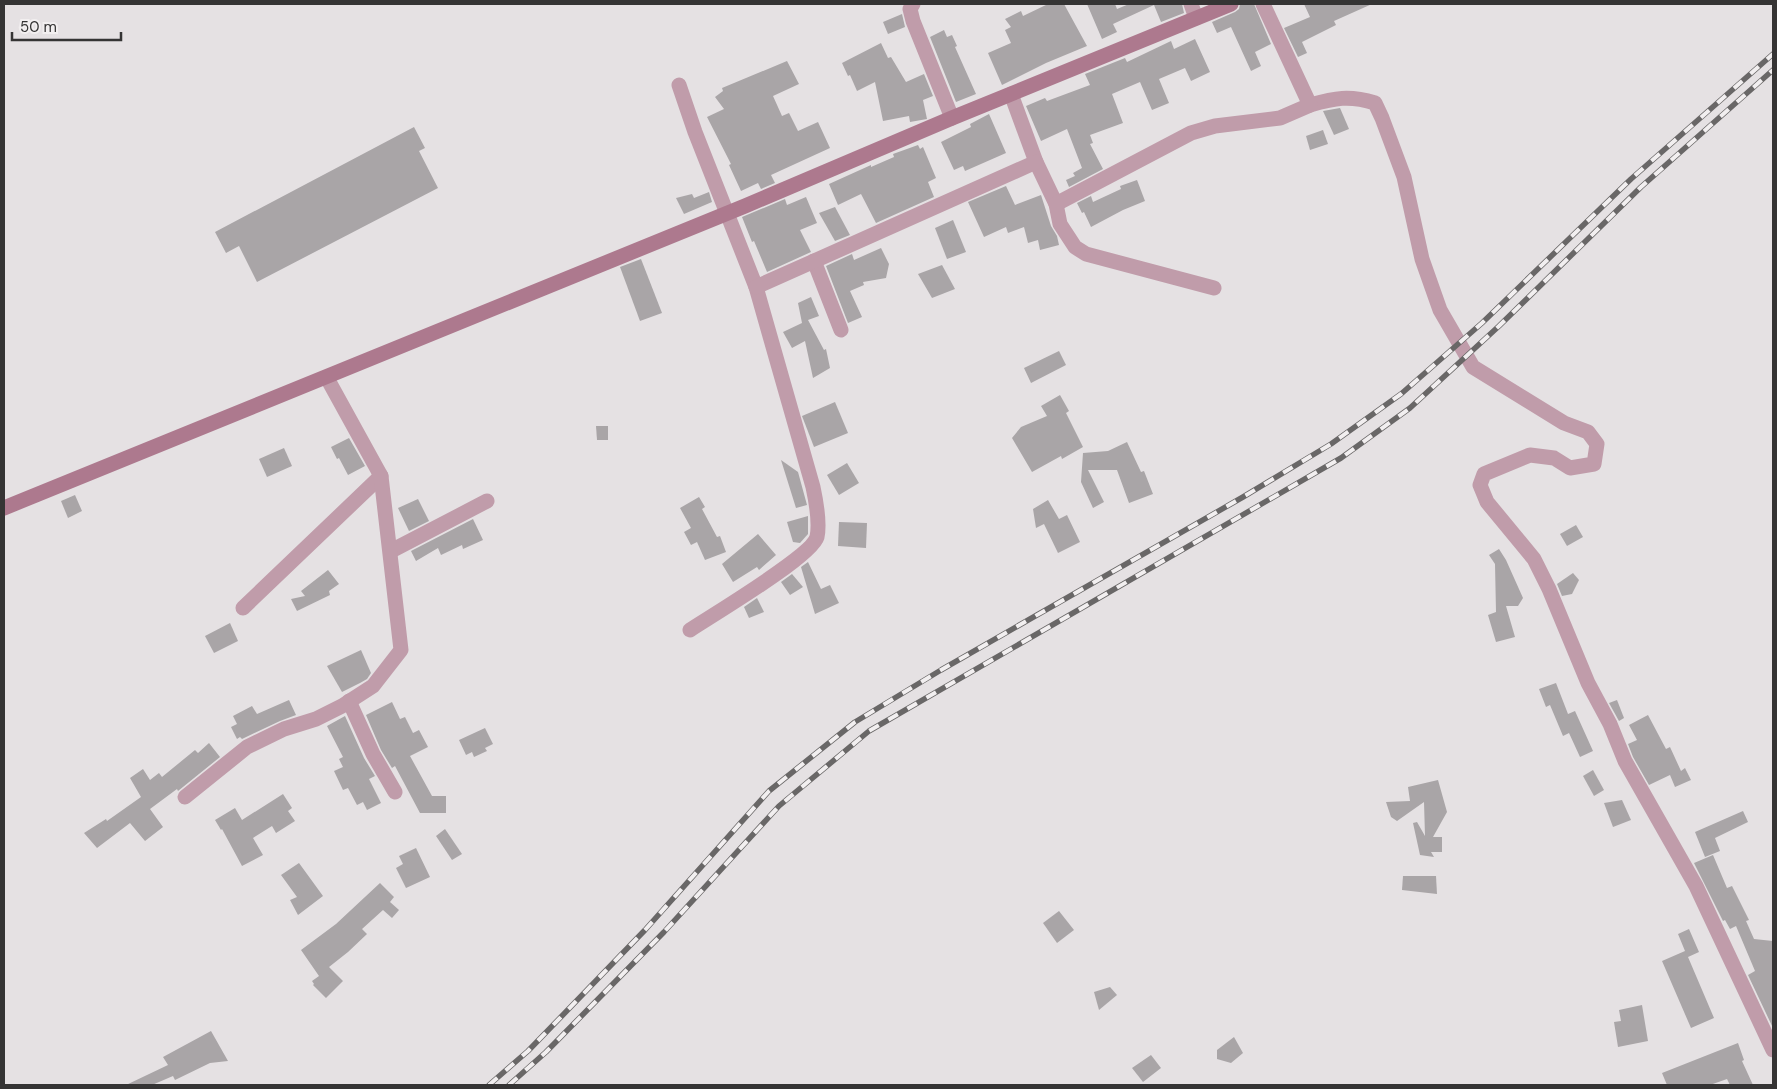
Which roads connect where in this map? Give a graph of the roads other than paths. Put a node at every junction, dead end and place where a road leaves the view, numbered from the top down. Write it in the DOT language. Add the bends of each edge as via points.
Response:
graph roads {
  1 [pos="913,4"];
  2 [pos="1231,4"];
  3 [pos="1263,4"];
  4 [pos="1193,11"];
  5 [pos="680,85"];
  6 [pos="1011,94"];
  7 [pos="1310,105"];
  8 [pos="952,118"];
  9 [pos="1036,162"];
  10 [pos="1056,204"];
  11 [pos="726,213"];
  12 [pos="814,262"];
  13 [pos="756,287"];
  14 [pos="1214,288"];
  15 [pos="841,330"];
  16 [pos="326,378"];
  17 [pos="381,476"];
  18 [pos="487,501"];
  19 [pos="4,508"];
  20 [pos="391,551"];
  21 [pos="243,608"];
  22 [pos="690,630"];
  23 [pos="349,701"];
  24 [pos="395,792"];
  25 [pos="185,798"];
  26 [pos="1773,1050"];
  1 -- 8 [label="street" via="910,9 913,21"];
  2 -- 4 [label="street"];
  3 -- 7 [label="street"];
  4 -- 6 [label="street"];
  5 -- 11 [label="street"];
  6 -- 8 [label="street"];
  6 -- 9 [label="street"];
  7 -- 10 [label="street" via="1280,118 1215,126 1191,134"];
  7 -- 26 [label="street" via="1332,98 1358,98 1375,103 1404,177 1422,259 1440,310 1473,367 1564,423 1588,432 1597,444 1594,464 1570,468 1554,458 1530,455 1484,474 1480,485 1487,502 1534,559 1550,589 1588,683 1626,761 1696,886"];
  8 -- 11 [label="street"];
  9 -- 10 [label="street"];
  9 -- 12 [label="street"];
  10 -- 14 [label="street" via="1060,224 1075,247 1086,254"];
  11 -- 13 [label="street"];
  11 -- 16 [label="street"];
  12 -- 13 [label="street"];
  12 -- 15 [label="street"];
  13 -- 22 [label="street" via="813,487 817,537 796,560"];
  16 -- 17 [label="street"];
  16 -- 19 [label="street"];
  17 -- 20 [label="street"];
  17 -- 21 [label="street"];
  18 -- 20 [label="street"];
  20 -- 23 [label="street" via="401,650 373,686"];
  23 -- 24 [label="street"];
  23 -- 25 [label="street" via="316,719 284,729 247,747"];
}
